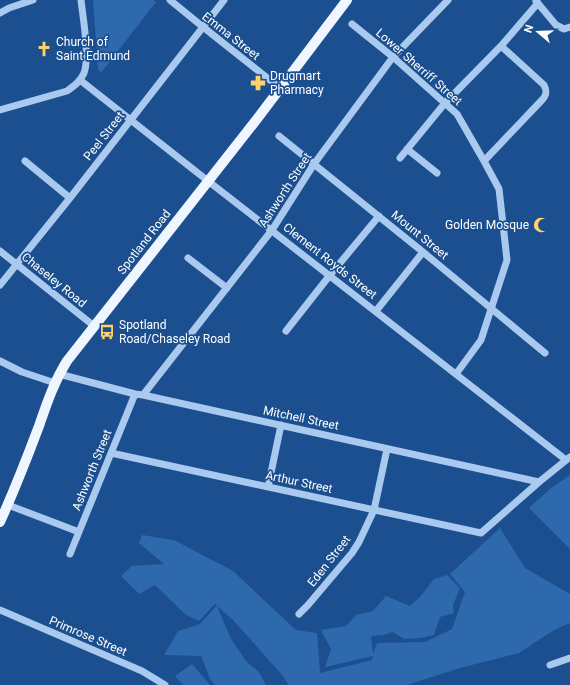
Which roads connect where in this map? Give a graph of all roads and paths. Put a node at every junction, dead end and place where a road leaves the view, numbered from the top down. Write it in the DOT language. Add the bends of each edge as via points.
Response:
graph roads {
  1 [pos="33,0"];
  2 [pos="81,0"];
  3 [pos="170,0"];
  4 [pos="224,0"];
  5 [pos="448,0"];
  6 [pos="343,1"];
  7 [pos="537,2"];
  8 [pos="0,13"];
  9 [pos="352,24"];
  10 [pos="570,27"];
  11 [pos="203,28"];
  12 [pos="501,46"];
  13 [pos="393,57"];
  14 [pos="80,80"];
  15 [pos="280,88"];
  16 [pos="445,103"];
  17 [pos="0,110"];
  18 [pos="130,119"];
  19 [pos="279,136"];
  20 [pos="407,149"];
  21 [pos="400,158"];
  22 [pos="25,161"];
  23 [pos="484,161"];
  24 [pos="314,164"];
  25 [pos="437,173"];
  26 [pos="208,181"];
  27 [pos="70,198"];
  28 [pos="379,216"];
  29 [pos="272,230"];
  30 [pos="0,251"];
  31 [pos="423,252"];
  32 [pos="188,258"];
  33 [pos="16,264"];
  34 [pos="330,276"];
  35 [pos="0,285"];
  36 [pos="227,288"];
  37 [pos="492,308"];
  38 [pos="376,311"];
  39 [pos="94,326"];
  40 [pos="286,332"];
  41 [pos="545,353"];
  42 [pos="0,361"];
  43 [pos="456,374"];
  44 [pos="57,378"];
  45 [pos="135,394"];
  46 [pos="143,395"];
  47 [pos="281,425"];
  48 [pos="388,449"];
  49 [pos="111,452"];
  50 [pos="568,458"];
  51 [pos="539,482"];
  52 [pos="268,487"];
  53 [pos="8,505"];
  54 [pos="374,510"];
  55 [pos="0,522"];
  56 [pos="79,532"];
  57 [pos="70,554"];
  58 [pos="0,610"];
  59 [pos="299,614"];
  60 [pos="570,658"];
  61 [pos="550,665"];
  62 [pos="165,685"];
  1 -- 8 [label="street"];
  2 -- 14 [label="street" via="86,63"];
  3 -- 11 [label="street, Emma Street"];
  4 -- 11 [label="street, Peel Street"];
  5 -- 13 [label="street, Ashworth Street"];
  6 -- 15 [label="main road, Spotland Road"];
  7 -- 10 [label="street" via="556,25 564,29"];
  7 -- 12 [label="street"];
  9 -- 13 [label="street, Lower Sherriff Street"];
  11 -- 15 [label="street, Emma Street"];
  11 -- 18 [label="street, Peel Street"];
  12 -- 16 [label="street"];
  12 -- 23 [label="street" via="544,85 546,94"];
  13 -- 16 [label="street, Lower Sherriff Street"];
  13 -- 24 [label="street, Ashworth Street"];
  14 -- 17 [label="street" via="67,91"];
  14 -- 18 [label="street, Clement Royds Street"];
  15 -- 26 [label="main road, Spotland Road"];
  16 -- 20 [label="street"];
  16 -- 23 [label="street, Lower Sherriff Street" via="457,114"];
  18 -- 26 [label="street, Clement Royds Street"];
  18 -- 27 [label="street, Peel Street"];
  19 -- 24 [label="street, Mount Street"];
  20 -- 21 [label="street"];
  20 -- 25 [label="street"];
  22 -- 27 [label="street"];
  23 -- 37 [label="street, Lower Sherriff Street" via="499,189 507,260"];
  24 -- 28 [label="street, Mount Street"];
  24 -- 29 [label="street, Ashworth Street"];
  26 -- 29 [label="street, Clement Royds Street"];
  26 -- 39 [label="main road, Spotland Road"];
  27 -- 33 [label="street, Peel Street"];
  28 -- 31 [label="street, Mount Street"];
  28 -- 34 [label="street"];
  29 -- 34 [label="street, Clement Royds Street"];
  29 -- 36 [label="street, Ashworth Street"];
  30 -- 33 [label="street, Chaseley Road"];
  31 -- 37 [label="street, Mount Street"];
  31 -- 38 [label="street"];
  32 -- 36 [label="street"];
  33 -- 35 [label="street, Peel Street"];
  33 -- 39 [label="street, Chaseley Road"];
  34 -- 38 [label="street, Clement Royds Street"];
  34 -- 40 [label="street"];
  36 -- 46 [label="street, Ashworth Street"];
  37 -- 41 [label="street, Mount Street"];
  37 -- 43 [label="street, Lower Sherriff Street" via="481,340"];
  38 -- 43 [label="street, Clement Royds Street"];
  39 -- 44 [label="main road, Spotland Road"];
  42 -- 44 [label="street, Mitchell Street" via="22,372"];
  43 -- 50 [label="street, Clement Royds Street"];
  44 -- 45 [label="street, Mitchell Street"];
  44 -- 53 [label="main road, Spotland Road"];
  45 -- 46 [label="street, Mitchell Street"];
  45 -- 49 [label="street, Ashworth Street"];
  46 -- 47 [label="street, Mitchell Street"];
  47 -- 48 [label="street, Mitchell Street"];
  47 -- 52 [label="street"];
  48 -- 51 [label="street, Mitchell Street"];
  48 -- 54 [label="street, Eden Street"];
  49 -- 52 [label="street, Arthur Street"];
  49 -- 56 [label="street, Ashworth Street"];
  50 -- 51 [label="street"];
  51 -- 54 [label="street, Arthur Street" via="481,533"];
  52 -- 54 [label="street, Arthur Street"];
  53 -- 55 [label="main road, Spotland Road"];
  53 -- 56 [label="street"];
  54 -- 59 [label="street, Eden Street" via="352,553"];
  56 -- 57 [label="street, Ashworth Street"];
  58 -- 62 [label="street, Primrose Street" via="142,671"];
  60 -- 61 [label="street"];
}
